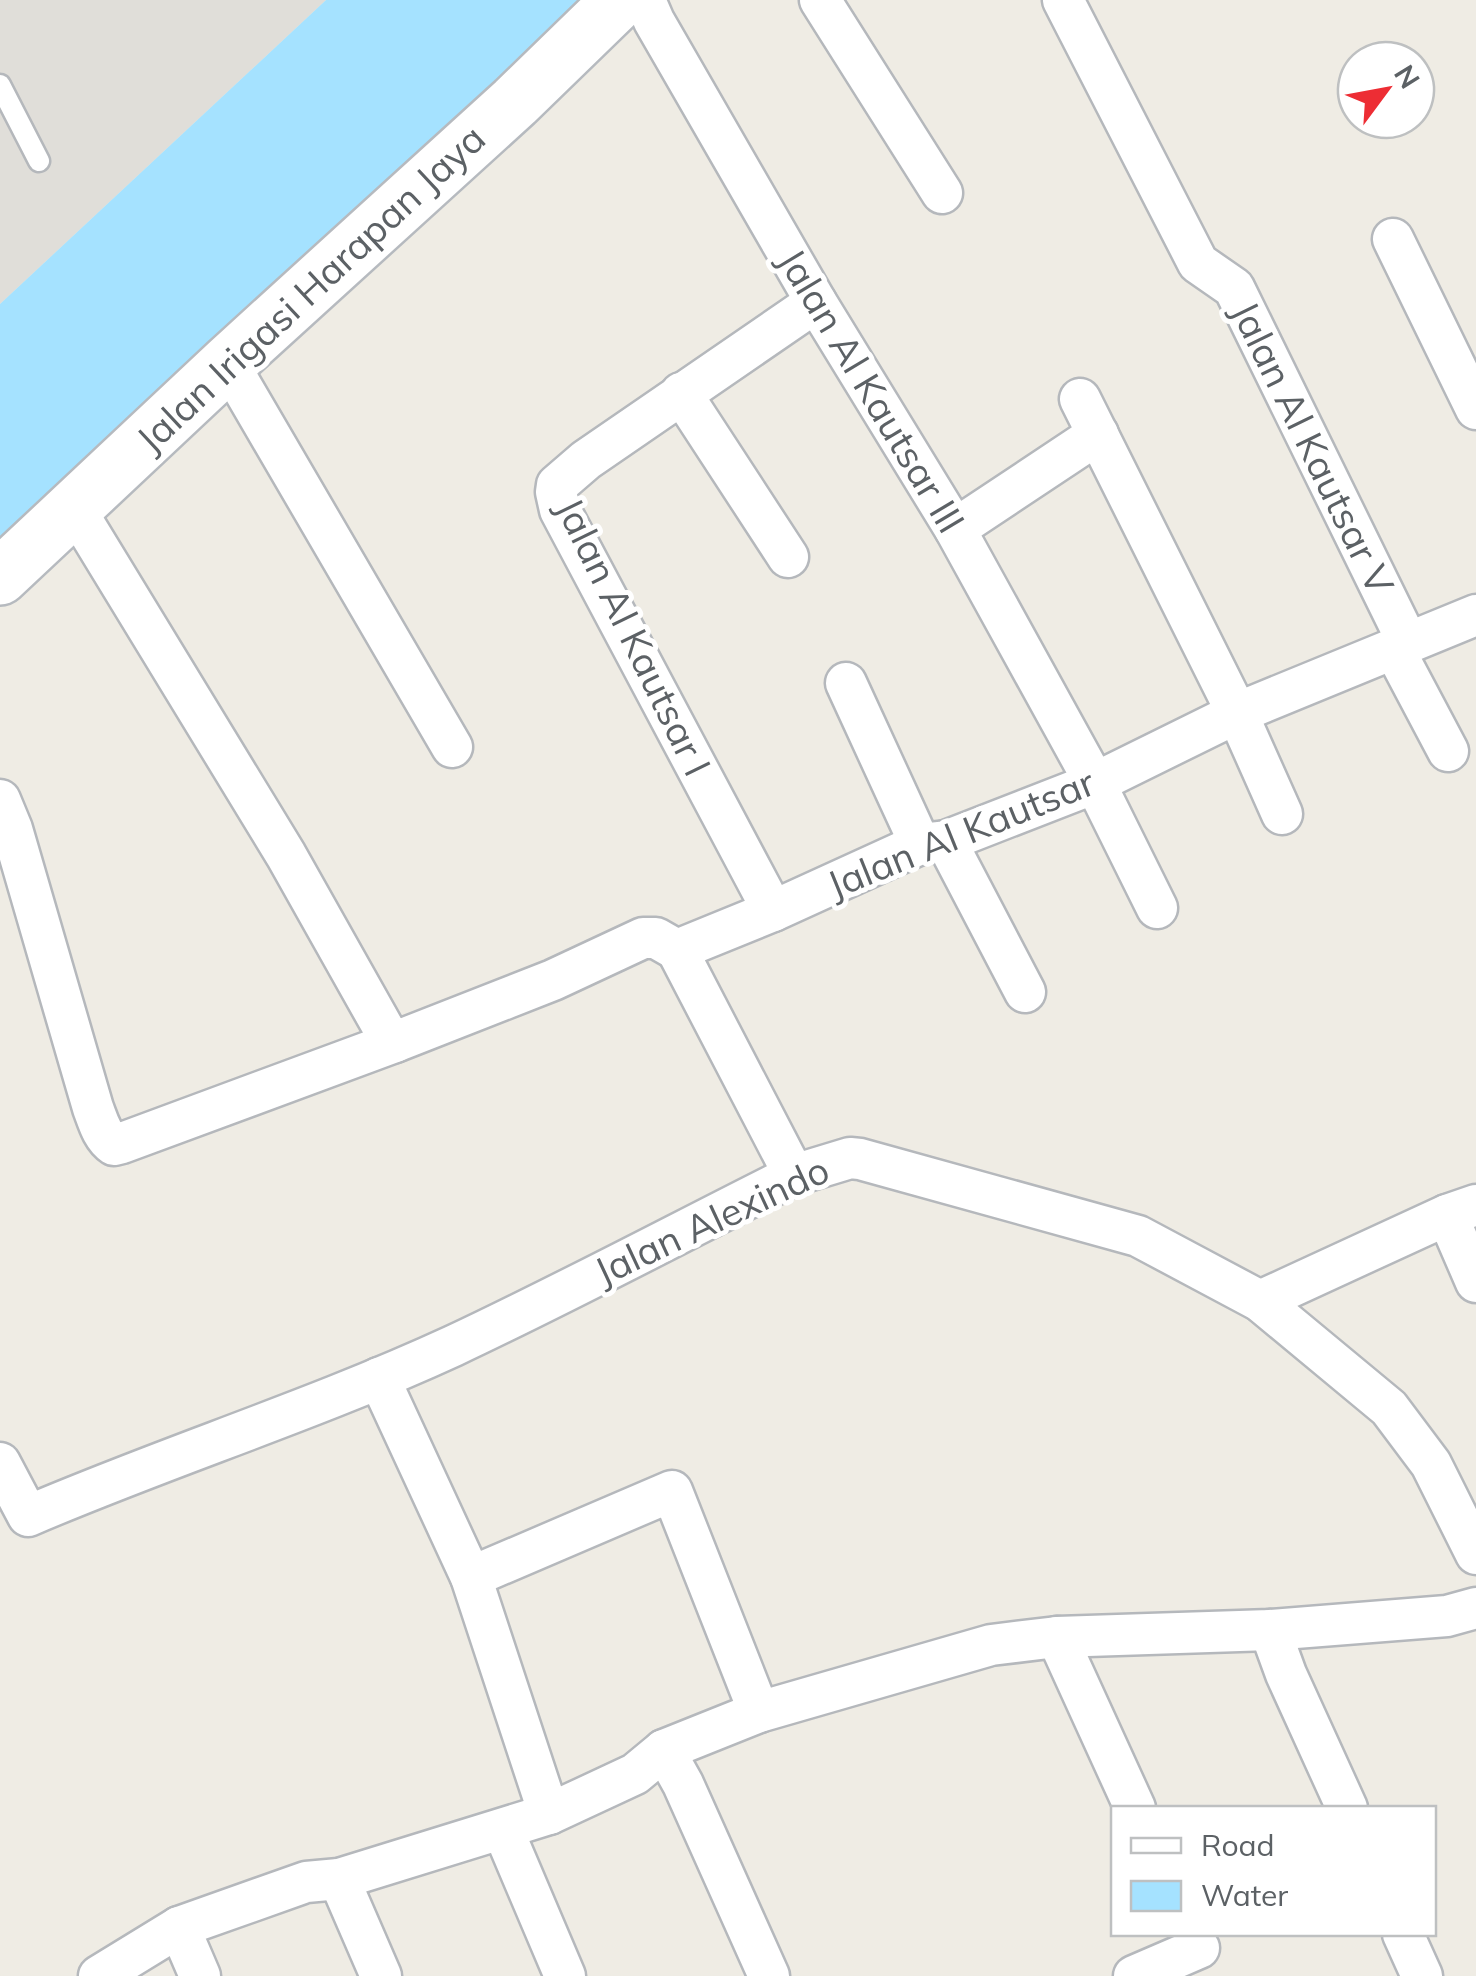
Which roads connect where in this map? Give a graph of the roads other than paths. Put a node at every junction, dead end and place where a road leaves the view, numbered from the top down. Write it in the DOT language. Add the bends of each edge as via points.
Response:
graph roads {
  1 [pos="620,0"];
  2 [pos="646,0"];
  3 [pos="820,0"];
  4 [pos="1062,0"];
  5 [pos="0,84"];
  6 [pos="39,161"];
  7 [pos="942,194"];
  8 [pos="1393,239"];
  9 [pos="816,302"];
  10 [pos="228,363"];
  11 [pos="681,393"];
  12 [pos="1476,409"];
  13 [pos="75,509"];
  14 [pos="955,529"];
  15 [pos="788,557"];
  16 [pos="0,577"];
  17 [pos="1476,615"];
  18 [pos="1400,646"];
  19 [pos="846,683"];
  20 [pos="1237,713"];
  21 [pos="452,747"];
  22 [pos="1448,751"];
  23 [pos="1095,783"];
  24 [pos="0,800"];
  25 [pos="1282,814"];
  26 [pos="933,842"];
  27 [pos="1157,908"];
  28 [pos="773,911"];
  29 [pos="677,950"];
  30 [pos="1024,992"];
  31 [pos="395,1042"];
  32 [pos="794,1175"];
  33 [pos="1461,1210"];
  34 [pos="1476,1282"];
  35 [pos="1260,1301"];
  36 [pos="379,1378"];
  37 [pos="0,1463"];
  38 [pos="14,1525"];
  39 [pos="1476,1554"];
  40 [pos="470,1577"];
  41 [pos="1476,1608"];
  42 [pos="1270,1630"];
  43 [pos="1057,1638"];
  44 [pos="759,1712"];
  45 [pos="664,1750"];
  46 [pos="1134,1806"];
  47 [pos="1346,1806"];
  48 [pos="548,1814"];
  49 [pos="502,1830"];
  50 [pos="339,1879"];
  51 [pos="178,1927"];
  52 [pos="1404,1936"];
  53 [pos="1201,1953"];
  54 [pos="98,1976"];
  55 [pos="200,1976"];
  56 [pos="381,1976"];
  57 [pos="565,1976"];
  58 [pos="769,1976"];
  59 [pos="1134,1976"];
  60 [pos="1422,1976"];
  1 -- 10 [label="street, Jalan Irigasi Harapan Jaya"];
  2 -- 9 [label="street, Jalan Al Kautsar III"];
  3 -- 7 [label="street"];
  4 -- 18 [label="street, Jalan Al Kautsar V" via="1198,262 1234,288"];
  5 -- 6 [label="lane"];
  8 -- 12 [label="street"];
  9 -- 11 [label="street, Jalan Al Kautsar I"];
  9 -- 14 [label="street, Jalan Al Kautsar III"];
  10 -- 13 [label="street, Jalan Irigasi Harapan Jaya"];
  10 -- 21 [label="street"];
  11 -- 15 [label="street"];
  11 -- 28 [label="street, Jalan Al Kautsar I" via="586,460 556,492"];
  13 -- 16 [label="street, Jalan Irigasi Harapan Jaya"];
  13 -- 31 [label="street"];
  14 -- 20 [label="street" via="1089,416"];
  14 -- 23 [label="street, Jalan Al Kautsar III"];
  17 -- 18 [label="street, Jalan Al Kautsar"];
  18 -- 20 [label="street, Jalan Al Kautsar"];
  18 -- 22 [label="street, Jalan Al Kautsar V"];
  19 -- 26 [label="street"];
  20 -- 23 [label="street, Jalan Al Kautsar"];
  20 -- 25 [label="street"];
  23 -- 26 [label="street, Jalan Al Kautsar"];
  23 -- 27 [label="street, Jalan Al Kautsar III"];
  24 -- 31 [label="street" via="92,1108 114,1145"];
  26 -- 28 [label="street, Jalan Al Kautsar"];
  26 -- 30 [label="street"];
  28 -- 29 [label="street, Jalan Al Kautsar"];
  29 -- 31 [label="street" via="643,938"];
  29 -- 32 [label="street"];
  32 -- 35 [label="street, Jalan Alexindo" via="850,1158 869,1161 1138,1236"];
  32 -- 36 [label="street, Jalan Alexindo"];
  33 -- 34 [label="street"];
  33 -- 35 [label="street"];
  35 -- 39 [label="street, Jalan Alexindo" via="1389,1408 1431,1464"];
  36 -- 38 [label="street, Jalan Alexindo"];
  36 -- 40 [label="street"];
  37 -- 38 [label="street, Jalan Alexindo"];
  40 -- 44 [label="street" via="672,1491"];
  40 -- 48 [label="street"];
  41 -- 42 [label="street"];
  42 -- 43 [label="street"];
  42 -- 47 [label="street"];
  43 -- 44 [label="street" via="991,1645"];
  43 -- 46 [label="street"];
  44 -- 45 [label="street"];
  45 -- 48 [label="street" via="635,1774"];
  45 -- 58 [label="street"];
  48 -- 49 [label="street"];
  49 -- 50 [label="street"];
  49 -- 57 [label="street"];
  50 -- 51 [label="street" via="306,1882"];
  50 -- 56 [label="street"];
  51 -- 54 [label="street"];
  51 -- 55 [label="street"];
  52 -- 60 [label="street"];
  53 -- 59 [label="street"];
}
